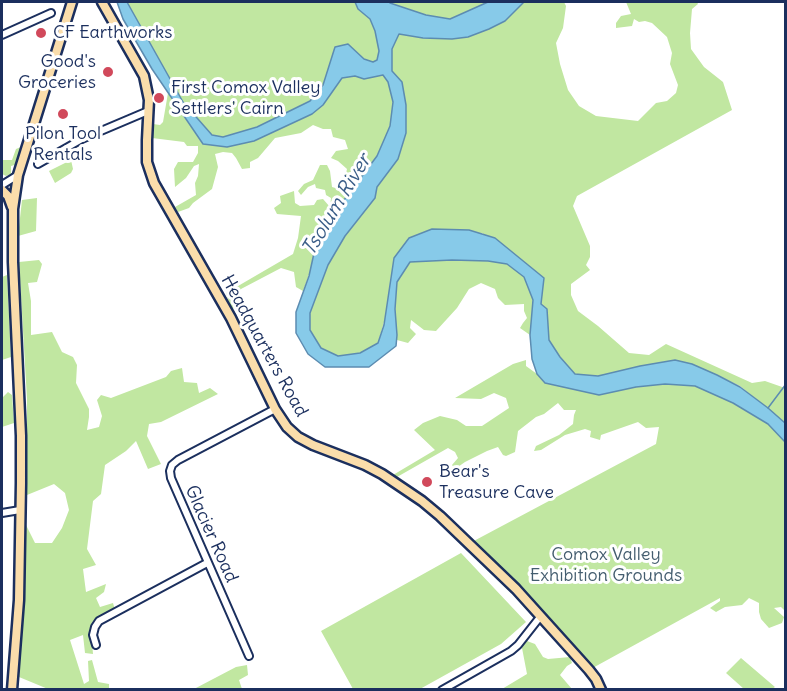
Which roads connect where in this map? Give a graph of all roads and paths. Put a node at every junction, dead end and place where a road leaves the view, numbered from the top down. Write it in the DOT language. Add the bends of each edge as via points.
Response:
graph roads {
  1 [pos="102,2"];
  2 [pos="71,4"];
  3 [pos="51,13"];
  4 [pos="2,35"];
  5 [pos="148,111"];
  6 [pos="38,164"];
  7 [pos="18,175"];
  8 [pos="2,185"];
  9 [pos="2,190"];
  10 [pos="13,210"];
  11 [pos="275,409"];
  12 [pos="20,510"];
  13 [pos="2,513"];
  14 [pos="207,563"];
  15 [pos="540,617"];
  16 [pos="96,645"];
  17 [pos="249,656"];
  18 [pos="12,690"];
  19 [pos="442,690"];
  20 [pos="601,690"];
  1 -- 5 [label="main road, Headquarters Road" via="144,76"];
  2 -- 7 [label="main road"];
  3 -- 4 [label="street"];
  5 -- 6 [label="street"];
  5 -- 11 [label="main road, Headquarters Road" via="147,162 154,183 231,318"];
  7 -- 8 [label="street"];
  7 -- 10 [label="main road"];
  9 -- 10 [label="main road"];
  10 -- 12 [label="main road"];
  11 -- 14 [label="street, Glacier Road" via="172,465 171,478"];
  11 -- 15 [label="main road, Headquarters Road" via="298,437 365,465 422,501 493,566"];
  12 -- 13 [label="street"];
  12 -- 18 [label="main road"];
  14 -- 16 [label="street" via="99,621 93,635"];
  14 -- 17 [label="street, Glacier Road"];
  15 -- 19 [label="street" via="511,651"];
  15 -- 20 [label="main road, Headquarters Road" via="589,670"];
}
